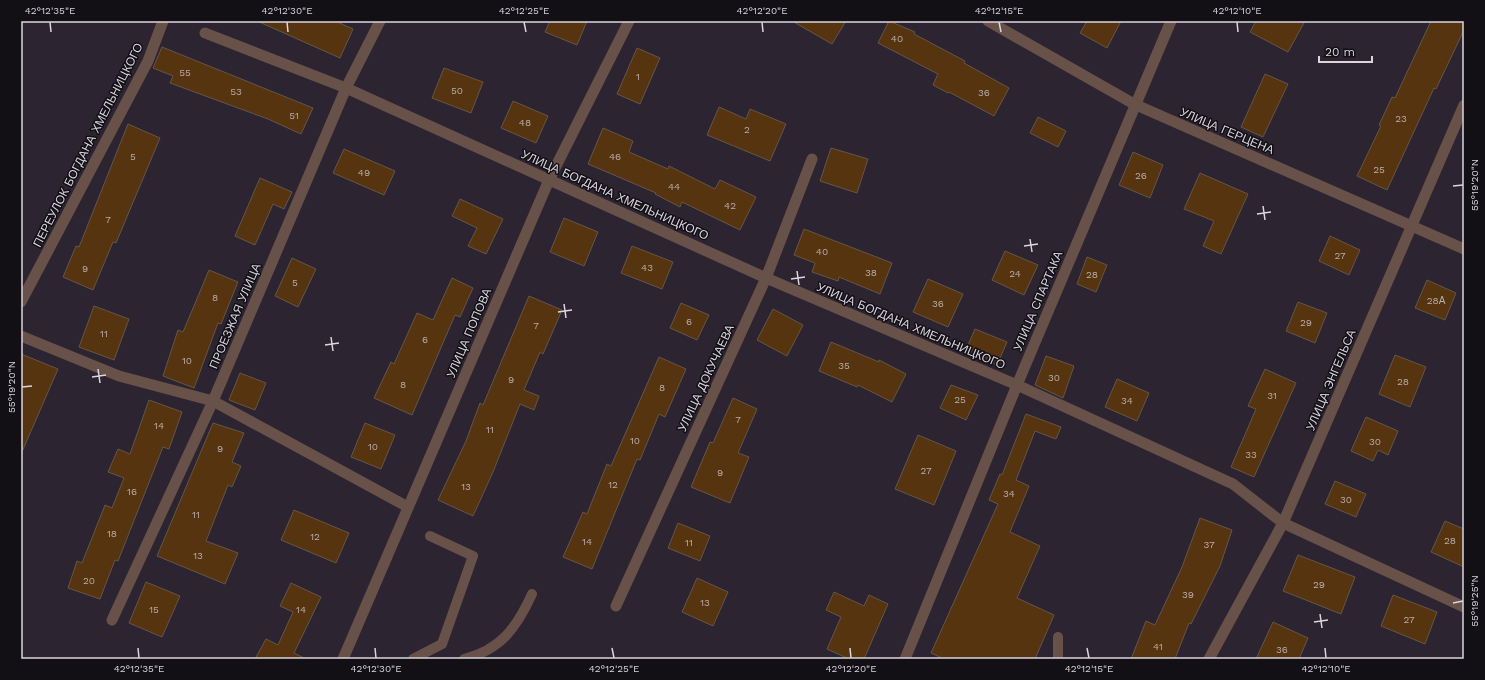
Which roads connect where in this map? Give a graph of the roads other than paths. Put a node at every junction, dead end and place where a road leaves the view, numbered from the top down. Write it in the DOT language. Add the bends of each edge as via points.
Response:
graph roads {
  1 [pos="163,21"];
  2 [pos="380,21"];
  3 [pos="629,21"];
  4 [pos="988,21"];
  5 [pos="1171,21"];
  6 [pos="205,33"];
  7 [pos="346,88"];
  8 [pos="1134,104"];
  9 [pos="1464,105"];
  10 [pos="812,159"];
  11 [pos="549,180"];
  12 [pos="1412,225"];
  13 [pos="1464,249"];
  14 [pos="766,278"];
  15 [pos="21,302"];
  16 [pos="21,336"];
  17 [pos="1017,385"];
  18 [pos="213,401"];
  19 [pos="408,506"];
  20 [pos="1283,523"];
  21 [pos="430,536"];
  22 [pos="532,594"];
  23 [pos="616,606"];
  24 [pos="1464,607"];
  25 [pos="112,620"];
  26 [pos="1058,637"];
  27 [pos="343,659"];
  28 [pos="413,659"];
  29 [pos="464,659"];
  30 [pos="905,659"];
  31 [pos="1058,659"];
  32 [pos="1209,659"];
  1 -- 15 [label="street, ПЕРЕУЛОК БОГДАНА ХМЕЛЬНИЦКОГО" via="148,61"];
  2 -- 7 [label="street, ПРОЕЗЖАЯ УЛИЦА"];
  3 -- 11 [label="street, УЛИЦА ПОПОВА"];
  4 -- 8 [label="street, УЛИЦА ГЕРЦЕНА"];
  5 -- 8 [label="street, УЛИЦА СПАРТАКА"];
  6 -- 7 [label="street, УЛИЦА БОГДАНА ХМЕЛЬНИЦКОГО"];
  7 -- 11 [label="street, УЛИЦА БОГДАНА ХМЕЛЬНИЦКОГО"];
  7 -- 18 [label="street, ПРОЕЗЖАЯ УЛИЦА"];
  8 -- 12 [label="street, УЛИЦА ГЕРЦЕНА"];
  8 -- 17 [label="street, УЛИЦА СПАРТАКА"];
  9 -- 12 [label="street, УЛИЦА ЭНГЕЛЬСА"];
  10 -- 14 [label="street, УЛИЦА ДОКУЧАЕВА"];
  11 -- 14 [label="street, УЛИЦА БОГДАНА ХМЕЛЬНИЦКОГО"];
  11 -- 19 [label="street, УЛИЦА ПОПОВА"];
  12 -- 13 [label="street, УЛИЦА ГЕРЦЕНА"];
  12 -- 20 [label="street, УЛИЦА ЭНГЕЛЬСА"];
  14 -- 17 [label="street, УЛИЦА БОГДАНА ХМЕЛЬНИЦКОГО"];
  14 -- 23 [label="street, УЛИЦА ДОКУЧАЕВА"];
  16 -- 18 [label="street" via="119,376"];
  17 -- 20 [label="street, УЛИЦА БОГДАНА ХМЕЛЬНИЦКОГО" via="1233,484"];
  17 -- 30 [label="street, УЛИЦА СПАРТАКА"];
  18 -- 19 [label="street"];
  18 -- 25 [label="street, ПРОЕЗЖАЯ УЛИЦА"];
  19 -- 27 [label="street, УЛИЦА ПОПОВА"];
  20 -- 24 [label="street, УЛИЦА БОГДАНА ХМЕЛЬНИЦКОГО"];
  20 -- 32 [label="street, УЛИЦА ЭНГЕЛЬСА"];
  21 -- 28 [label="lane" via="473,556 442,644"];
  22 -- 29 [label="lane" via="521,617 506,638 479,655"];
  26 -- 31 [label="lane"];
}
